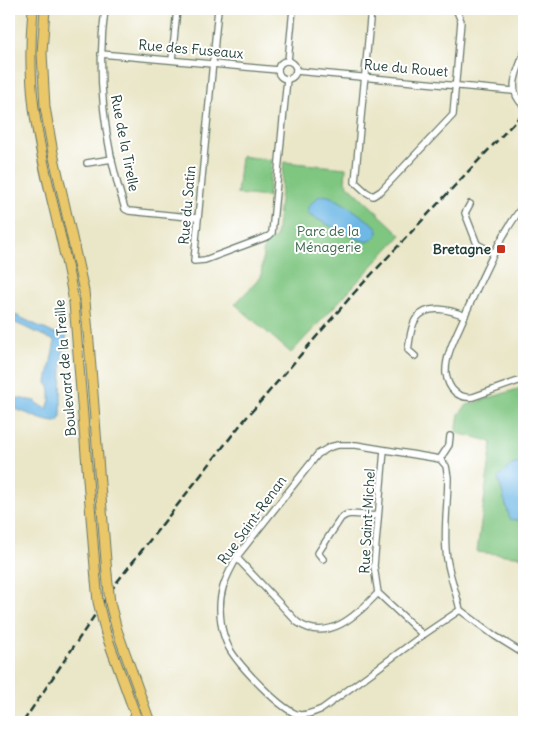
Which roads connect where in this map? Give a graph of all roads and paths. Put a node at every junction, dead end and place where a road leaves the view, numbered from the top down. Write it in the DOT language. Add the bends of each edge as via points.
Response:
graph roads {
  1 [pos="33,9"];
  2 [pos="45,9"];
  3 [pos="105,9"];
  4 [pos="177,9"];
  5 [pos="218,9"];
  6 [pos="294,9"];
  7 [pos="371,9"];
  8 [pos="456,9"];
  9 [pos="524,53"];
  10 [pos="101,54"];
  11 [pos="172,60"];
  12 [pos="288,61"];
  13 [pos="213,64"];
  14 [pos="278,70"];
  15 [pos="296,71"];
  16 [pos="364,77"];
  17 [pos="287,79"];
  18 [pos="455,85"];
  19 [pos="513,90"];
  20 [pos="524,106"];
  21 [pos="112,159"];
  22 [pos="87,164"];
  23 [pos="470,204"];
  24 [pos="524,204"];
  25 [pos="198,218"];
  26 [pos="494,253"];
  27 [pos="464,316"];
  28 [pos="415,356"];
  29 [pos="524,379"];
  30 [pos="450,436"];
  31 [pos="384,450"];
  32 [pos="440,459"];
  33 [pos="378,516"];
  34 [pos="237,558"];
  35 [pos="323,560"];
  36 [pos="378,593"];
  37 [pos="460,610"];
  38 [pos="423,635"];
  39 [pos="524,654"];
  40 [pos="138,722"];
  41 [pos="150,722"];
  1 -- 40 [label="main road, Boulevard de la Treille, bridge" via="33,100 74,303 98,602 106,634"];
  2 -- 41 [label="main road, Boulevard de la Treille, bridge" via="42,53 45,107 84,290 110,602 116,630"];
  3 -- 10 [label="street, Rue de la Tirelle"];
  4 -- 11 [label="street"];
  5 -- 13 [label="street, Rue du Satin"];
  6 -- 12 [label="street"];
  7 -- 16 [label="street"];
  8 -- 18 [label="street" via="461,20"];
  9 -- 19 [label="street"];
  10 -- 11 [label="street, Rue des Fuseaux"];
  10 -- 21 [label="street, Rue de la Tirelle" via="102,98"];
  11 -- 13 [label="street, Rue des Fuseaux"];
  12 -- 14 [label="street" via="282,62"];
  12 -- 15 [label="street" via="293,63"];
  13 -- 14 [label="street, Rue des Fuseaux"];
  13 -- 25 [label="street, Rue du Satin"];
  14 -- 17 [label="street"];
  15 -- 16 [label="street, Rue du Rouet"];
  15 -- 17 [label="street" via="292,78"];
  16 -- 18 [label="street, Rue du Rouet"];
  16 -- 18 [label="street" via="355,182 373,196 453,115"];
  17 -- 25 [label="street, Rue du Satin" via="272,233 211,258 194,261"];
  18 -- 19 [label="street, Rue du Rouet"];
  19 -- 20 [label="street"];
  21 -- 22 [label="street"];
  21 -- 25 [label="street, Rue de la Tirelle" via="125,209"];
  23 -- 26 [label="street" via="466,213 477,244"];
  24 -- 26 [label="street"];
  26 -- 27 [label="street"];
  27 -- 28 [label="street" via="438,308 422,313 416,318 408,350"];
  27 -- 29 [label="street" via="448,356 446,372 454,392 474,397"];
  30 -- 32 [label="street" via="447,450"];
  31 -- 32 [label="street, Rue Saint-Renan"];
  31 -- 33 [label="street, Rue Saint-Michel"];
  31 -- 34 [label="street, Rue Saint-Renan" via="338,445 318,454"];
  32 -- 37 [label="street" via="446,466 448,477 446,551"];
  33 -- 35 [label="street" via="350,514 341,518 318,553"];
  33 -- 36 [label="street, Rue Saint-Michel" via="374,566"];
  34 -- 36 [label="street" via="297,622 311,630 326,630 341,624"];
  34 -- 38 [label="street, Rue Saint-Renan" via="221,593 224,638 242,666 278,703 292,712 300,715 322,709"];
  36 -- 38 [label="street, Rue Saint-Michel"];
  37 -- 38 [label="street, Rue Saint-Renan"];
  37 -- 39 [label="street"];
}
